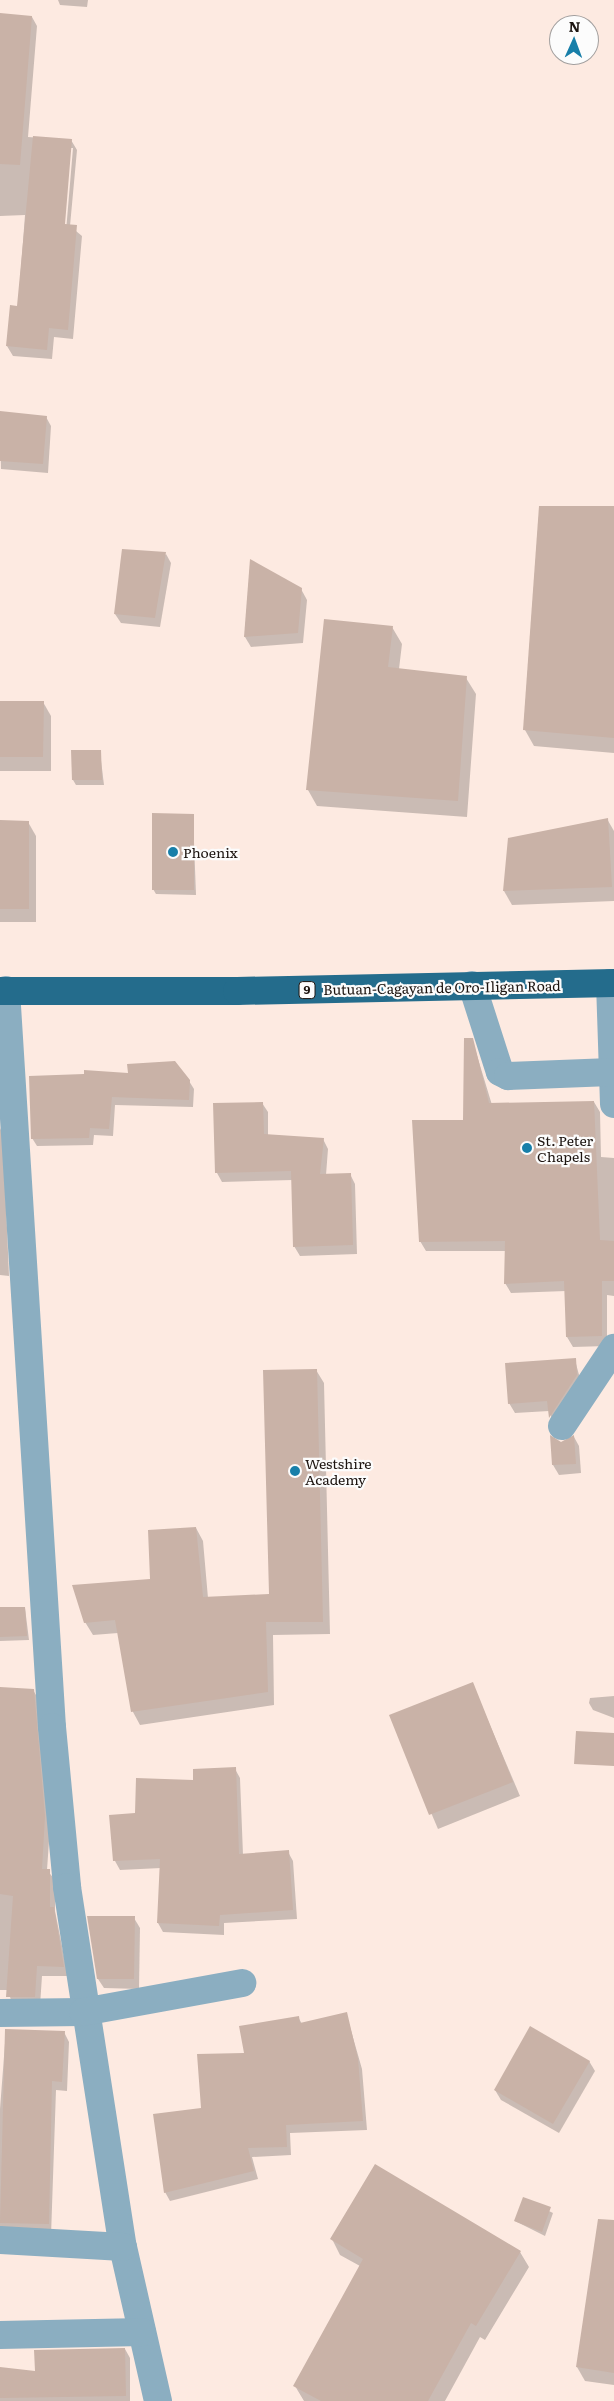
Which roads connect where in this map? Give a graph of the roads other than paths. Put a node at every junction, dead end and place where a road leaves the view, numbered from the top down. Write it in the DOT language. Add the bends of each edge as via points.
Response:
graph roads {
  1 [pos="612,983"];
  2 [pos="472,986"];
  3 [pos="3,991"];
  4 [pos="611,1072"];
  5 [pos="614,1104"];
  6 [pos="614,1348"];
  7 [pos="562,1426"];
  8 [pos="242,1984"];
  9 [pos="83,2012"];
  10 [pos="0,2013"];
  11 [pos="0,2240"];
  12 [pos="123,2247"];
  13 [pos="142,2332"];
  14 [pos="0,2335"];
  15 [pos="158,2401"];
  1 -- 2 [label="highway, Butuan-Cagayan de Oro-Iligan Road / 9"];
  1 -- 4 [label="street"];
  2 -- 3 [label="highway, Butuan-Cagayan de Oro-Iligan Road / 9"];
  2 -- 4 [label="street" via="500,1072 508,1076"];
  3 -- 9 [label="street" via="52,1727"];
  4 -- 5 [label="street"];
  6 -- 7 [label="street"];
  8 -- 9 [label="street"];
  9 -- 10 [label="street"];
  9 -- 12 [label="street"];
  11 -- 12 [label="street"];
  12 -- 13 [label="street"];
  13 -- 14 [label="street"];
  13 -- 15 [label="street"];
}
